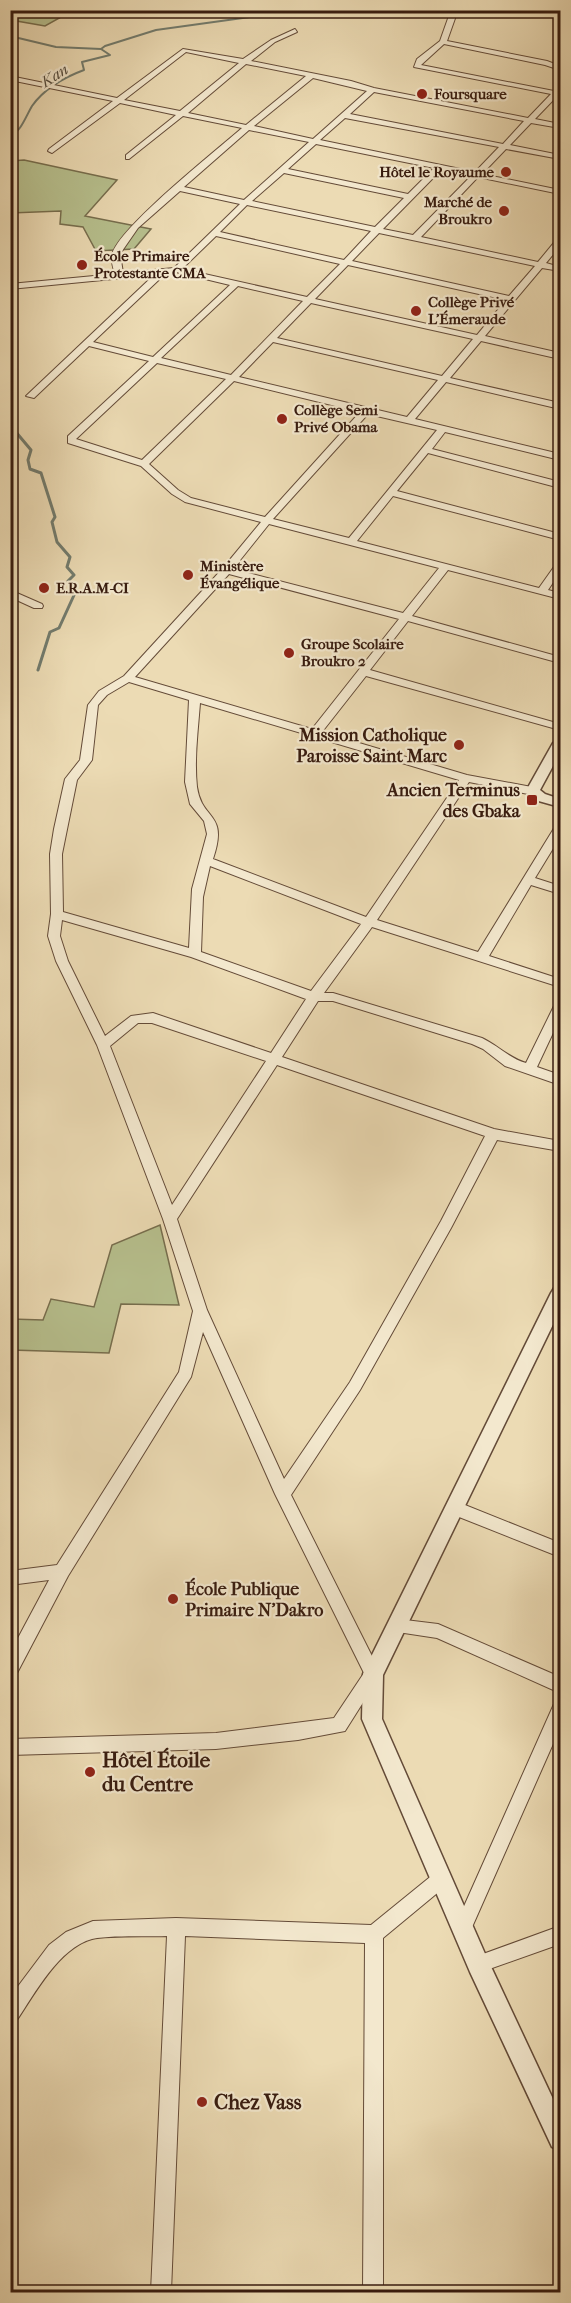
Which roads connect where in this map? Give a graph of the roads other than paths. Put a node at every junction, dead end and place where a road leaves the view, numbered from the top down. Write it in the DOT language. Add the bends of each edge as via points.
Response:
graph roads {
  1 [pos="455,10"];
  2 [pos="295,31"];
  3 [pos="443,42"];
  4 [pos="246,61"];
  5 [pos="561,68"];
  6 [pos="312,75"];
  7 [pos="10,78"];
  8 [pos="372,90"];
  9 [pos="558,91"];
  10 [pos="116,101"];
  11 [pos="181,115"];
  12 [pos="344,115"];
  13 [pos="529,120"];
  14 [pos="561,126"];
  15 [pos="246,128"];
  16 [pos="314,142"];
  17 [pos="505,146"];
  18 [pos="51,151"];
  19 [pos="129,157"];
  20 [pos="561,157"];
  21 [pos="439,167"];
  22 [pos="282,170"];
  23 [pos="477,175"];
  24 [pos="178,188"];
  25 [pos="561,192"];
  26 [pos="409,197"];
  27 [pos="246,202"];
  28 [pos="378,230"];
  29 [pos="213,233"];
  30 [pos="415,238"];
  31 [pos="561,241"];
  32 [pos="345,262"];
  33 [pos="541,264"];
  34 [pos="561,269"];
  35 [pos="176,270"];
  36 [pos="163,271"];
  37 [pos="120,275"];
  38 [pos="236,284"];
  39 [pos="10,287"];
  40 [pos="309,299"];
  41 [pos="511,299"];
  42 [pos="479,337"];
  43 [pos="271,339"];
  44 [pos="86,343"];
  45 [pos="559,353"];
  46 [pos="156,360"];
  47 [pos="232,378"];
  48 [pos="446,379"];
  49 [pos="31,396"];
  50 [pos="561,406"];
  51 [pos="366,410"];
  52 [pos="409,421"];
  53 [pos="443,429"];
  54 [pos="426,450"];
  55 [pos="559,454"];
  56 [pos="144,464"];
  57 [pos="561,485"];
  58 [pos="392,493"];
  59 [pos="267,519"];
  60 [pos="561,537"];
  61 [pos="352,541"];
  62 [pos="446,566"];
  63 [pos="561,566"];
  64 [pos="227,570"];
  65 [pos="542,591"];
  66 [pos="10,593"];
  67 [pos="561,596"];
  68 [pos="38,606"];
  69 [pos="406,618"];
  70 [pos="561,660"];
  71 [pos="365,672"];
  72 [pos="128,678"];
  73 [pos="195,698"];
  74 [pos="561,727"];
  75 [pos="315,734"];
  76 [pos="561,743"];
  77 [pos="466,778"];
  78 [pos="533,791"];
  79 [pos="561,803"];
  80 [pos="561,828"];
  81 [pos="207,861"];
  82 [pos="528,880"];
  83 [pos="561,890"];
  84 [pos="57,914"];
  85 [pos="369,922"];
  86 [pos="195,954"];
  87 [pos="481,958"];
  88 [pos="561,983"];
  89 [pos="314,997"];
  90 [pos="561,1006"];
  91 [pos="103,1045"];
  92 [pos="274,1058"];
  93 [pos="529,1070"];
  94 [pos="561,1080"];
  95 [pos="493,1134"];
  96 [pos="561,1146"];
  97 [pos="170,1219"];
  98 [pos="561,1293"];
  99 [pos="200,1311"];
  100 [pos="283,1494"];
  101 [pos="455,1508"];
  102 [pos="561,1550"];
  103 [pos="62,1571"];
  104 [pos="10,1578"];
  105 [pos="397,1626"];
  106 [pos="10,1670"];
  107 [pos="373,1674"];
  108 [pos="561,1685"];
  109 [pos="561,1710"];
  110 [pos="10,1747"];
  111 [pos="441,1880"];
  112 [pos="176,1927"];
  113 [pos="463,1928"];
  114 [pos="375,1934"];
  115 [pos="561,1935"];
  116 [pos="478,1964"];
  117 [pos="10,2013"];
  118 [pos="561,2139"];
  119 [pos="161,2292"];
  120 [pos="373,2292"];
  1 -- 3 [label="street"];
  2 -- 4 [label="street"];
  3 -- 5 [label="street"];
  3 -- 9 [label="street" via="417,65"];
  4 -- 6 [label="street"];
  4 -- 10 [label="street" via="185,50"];
  4 -- 11 [label="street"];
  6 -- 8 [label="street"];
  6 -- 15 [label="street"];
  7 -- 10 [label="street"];
  8 -- 12 [label="street"];
  8 -- 13 [label="street"];
  9 -- 13 [label="street"];
  10 -- 11 [label="street"];
  10 -- 18 [label="street"];
  11 -- 15 [label="street"];
  11 -- 19 [label="street"];
  12 -- 16 [label="street"];
  12 -- 17 [label="street"];
  13 -- 14 [label="street"];
  13 -- 17 [label="street"];
  15 -- 16 [label="street"];
  15 -- 24 [label="street"];
  16 -- 21 [label="street"];
  16 -- 22 [label="street"];
  17 -- 20 [label="street"];
  17 -- 23 [label="street"];
  21 -- 23 [label="street"];
  21 -- 26 [label="street"];
  22 -- 26 [label="street"];
  22 -- 27 [label="street"];
  23 -- 25 [label="street"];
  23 -- 30 [label="street"];
  24 -- 27 [label="street"];
  24 -- 37 [label="street" via="135,226 120,246 116,254"];
  26 -- 28 [label="street"];
  27 -- 28 [label="street"];
  27 -- 29 [label="street"];
  28 -- 30 [label="street"];
  28 -- 32 [label="street"];
  29 -- 32 [label="street"];
  29 -- 35 [label="street"];
  30 -- 33 [label="street"];
  31 -- 33 [label="street"];
  32 -- 40 [label="street"];
  32 -- 41 [label="street"];
  33 -- 34 [label="street"];
  33 -- 41 [label="street"];
  35 -- 36 [label="street"];
  35 -- 38 [label="street"];
  36 -- 37 [label="street"];
  36 -- 44 [label="street"];
  37 -- 39 [label="street"];
  38 -- 40 [label="street"];
  38 -- 46 [label="street"];
  40 -- 42 [label="street"];
  40 -- 43 [label="street"];
  41 -- 42 [label="street"];
  42 -- 45 [label="street"];
  42 -- 48 [label="street"];
  43 -- 47 [label="street"];
  43 -- 48 [label="street"];
  44 -- 46 [label="street"];
  44 -- 49 [label="street"];
  46 -- 47 [label="street"];
  46 -- 56 [label="street" via="71,438 75,443"];
  47 -- 51 [label="street"];
  47 -- 56 [label="street"];
  48 -- 50 [label="street"];
  48 -- 52 [label="street"];
  51 -- 52 [label="street"];
  51 -- 59 [label="street"];
  52 -- 53 [label="street"];
  53 -- 54 [label="street"];
  53 -- 55 [label="street"];
  54 -- 57 [label="street"];
  54 -- 58 [label="street"];
  56 -- 59 [label="street" via="188,500"];
  58 -- 60 [label="street"];
  58 -- 61 [label="street"];
  59 -- 61 [label="street"];
  59 -- 64 [label="street"];
  61 -- 62 [label="street"];
  62 -- 65 [label="street"];
  62 -- 69 [label="street"];
  63 -- 65 [label="street"];
  64 -- 69 [label="street"];
  64 -- 72 [label="street"];
  65 -- 67 [label="street"];
  66 -- 68 [label="street"];
  69 -- 70 [label="street"];
  69 -- 71 [label="street"];
  71 -- 74 [label="street"];
  71 -- 75 [label="street"];
  72 -- 73 [label="street"];
  72 -- 84 [label="street" via="103,693 93,705 86,760 71,779 56,854"];
  73 -- 75 [label="street"];
  73 -- 81 [label="street" via="190,777 196,804 212,826"];
  75 -- 77 [label="street"];
  76 -- 78 [label="street"];
  77 -- 78 [label="street"];
  77 -- 85 [label="street"];
  78 -- 79 [label="street"];
  80 -- 82 [label="street"];
  81 -- 85 [label="street"];
  81 -- 86 [label="street" via="197,890"];
  82 -- 83 [label="street"];
  82 -- 87 [label="street"];
  84 -- 86 [label="street"];
  84 -- 91 [label="street" via="54,936 62,961"];
  85 -- 87 [label="street"];
  85 -- 89 [label="street"];
  86 -- 89 [label="street"];
  87 -- 88 [label="street"];
  89 -- 92 [label="street"];
  89 -- 93 [label="street" via="333,997 477,1041 510,1064"];
  90 -- 93 [label="street"];
  91 -- 92 [label="street" via="143,1017"];
  91 -- 97 [label="street"];
  92 -- 95 [label="street"];
  92 -- 97 [label="street"];
  93 -- 94 [label="street"];
  95 -- 96 [label="street"];
  95 -- 100 [label="street" via="355,1386"];
  97 -- 99 [label="street"];
  98 -- 101 [label="street"];
  99 -- 100 [label="street"];
  99 -- 103 [label="street" via="186,1373"];
  100 -- 107 [label="street"];
  101 -- 102 [label="street"];
  101 -- 105 [label="street"];
  103 -- 104 [label="street"];
  103 -- 106 [label="street"];
  105 -- 107 [label="street"];
  105 -- 108 [label="street" via="438,1631"];
  107 -- 110 [label="street" via="339,1725 302,1732 143,1745"];
  107 -- 111 [label="street" via="372,1719"];
  109 -- 113 [label="street"];
  111 -- 113 [label="street"];
  111 -- 114 [label="street"];
  112 -- 114 [label="street"];
  112 -- 117 [label="street" via="93,1930 72,1938 54,1951"];
  112 -- 119 [label="street"];
  113 -- 116 [label="street"];
  114 -- 120 [label="street"];
  115 -- 116 [label="street"];
  116 -- 118 [label="street"];
}
